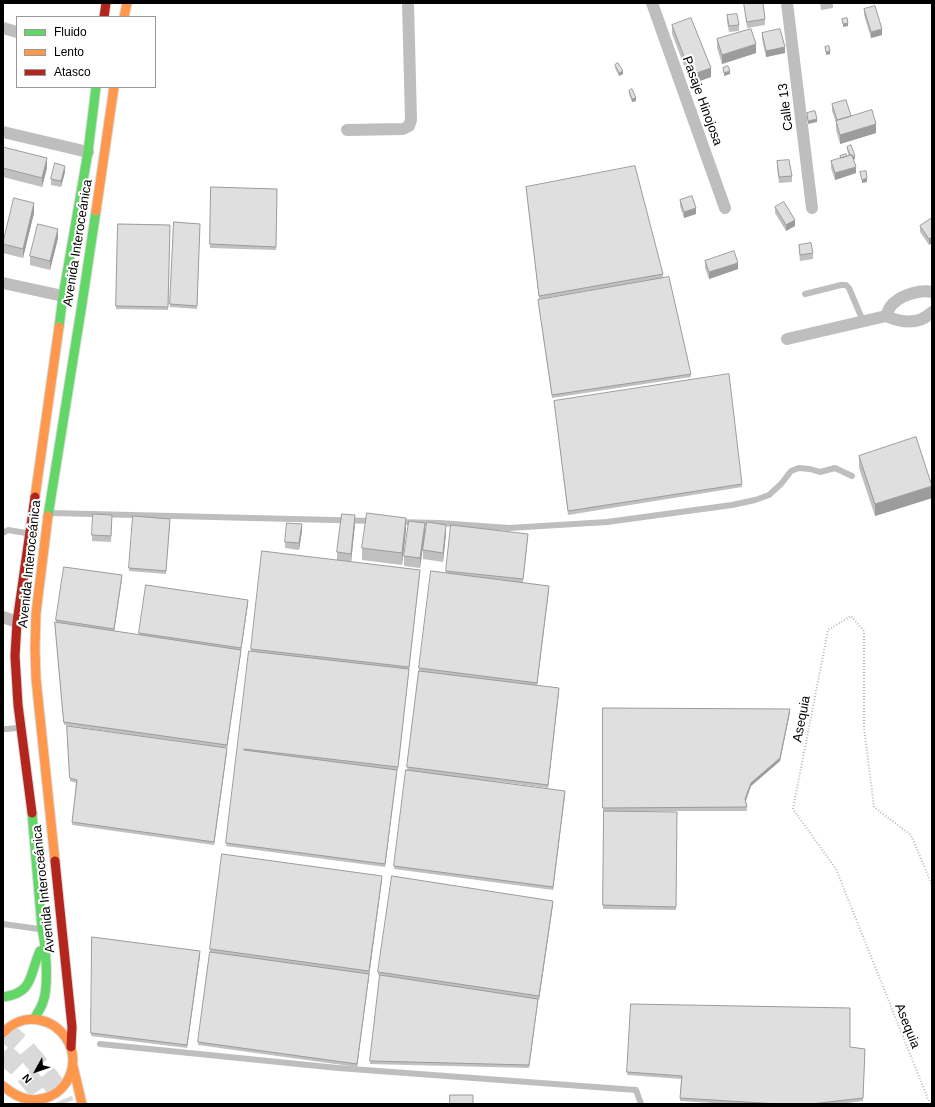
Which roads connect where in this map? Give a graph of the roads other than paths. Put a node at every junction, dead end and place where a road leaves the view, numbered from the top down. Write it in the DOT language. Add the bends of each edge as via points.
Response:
graph roads {
  1 [pos="106,3"];
  2 [pos="127,3"];
  3 [pos="408,3"];
  4 [pos="652,3"];
  5 [pos="787,3"];
  6 [pos="104,16"];
  7 [pos="124,16"];
  8 [pos="3,28"];
  9 [pos="16,32"];
  10 [pos="96,88"];
  11 [pos="114,88"];
  12 [pos="347,130"];
  13 [pos="3,132"];
  14 [pos="88,152"];
  15 [pos="725,208"];
  16 [pos="812,208"];
  17 [pos="3,283"];
  18 [pos="932,292"];
  19 [pos="804,294"];
  20 [pos="63,296"];
  21 [pos="932,312"];
  22 [pos="886,316"];
  23 [pos="863,321"];
  24 [pos="787,339"];
  25 [pos="852,476"];
  26 [pos="48,513"];
  27 [pos="384,521"];
  28 [pos="392,521"];
  29 [pos="3,524"];
  30 [pos="6,531"];
  31 [pos="29,533"];
  32 [pos="3,617"];
  33 [pos="17,622"];
  34 [pos="21,727"];
  35 [pos="3,729"];
  36 [pos="3,924"];
  37 [pos="42,929"];
  38 [pos="45,942"];
  39 [pos="3,997"];
  40 [pos="8,1015"];
  41 [pos="34,1019"];
  42 [pos="18,1022"];
  43 [pos="3,1033"];
  44 [pos="100,1044"];
  45 [pos="71,1047"];
  46 [pos="73,1066"];
  47 [pos="3,1086"];
  48 [pos="27,1102"];
  49 [pos="82,1104"];
  50 [pos="641,1104"];
  1 -- 6 [label="highway"];
  2 -- 7 [label="highway"];
  3 -- 12 [label="street" via="411,120 409,126"];
  4 -- 15 [label="street, Pasaje Hinojosa"];
  5 -- 16 [label="street, Calle 13"];
  8 -- 9 [label="street"];
  10 -- 14 [label="highway, Avenida Interoceánica"];
  11 -- 26 [label="highway, Avenida Interoceánica"];
  13 -- 14 [label="street"];
  14 -- 20 [label="highway, Avenida Interoceánica"];
  17 -- 20 [label="street"];
  18 -- 22 [label="street" via="921,291 900,298 894,302"];
  19 -- 23 [label="lane" via="846,285 850,288"];
  20 -- 31 [label="highway, Avenida Interoceánica"];
  21 -- 22 [label="street" via="925,318 907,322"];
  22 -- 23 [label="street"];
  23 -- 24 [label="street"];
  25 -- 28 [label="lane" via="836,468 820,472 799,468 791,471 769,495 755,500 607,522 509,528"];
  26 -- 27 [label="lane"];
  26 -- 45 [label="highway, Avenida Interoceánica" via="36,613 35,656 72,1027"];
  29 -- 30 [label="lane"];
  30 -- 31 [label="lane"];
  31 -- 33 [label="highway, Avenida Interoceánica"];
  32 -- 33 [label="street"];
  33 -- 34 [label="highway, Avenida Interoceánica" via="15,656"];
  34 -- 35 [label="lane"];
  34 -- 37 [label="highway, Avenida Interoceánica"];
  36 -- 37 [label="lane"];
  37 -- 38 [label="highway, Avenida Interoceánica"];
  38 -- 39 [label="highway" via="37,956 28,985 16,994"];
  38 -- 41 [label="highway, Avenida Interoceánica" via="46,987"];
  40 -- 42 [label="highway"];
  41 -- 42 [label="highway"];
  41 -- 45 [label="highway" via="52,1024 60,1030"];
  42 -- 43 [label="highway"];
  44 -- 50 [label="lane" via="338,1068 636,1090"];
  45 -- 46 [label="highway, Avenida Interoceánica"];
  46 -- 48 [label="highway" via="62,1088 52,1096"];
  46 -- 49 [label="highway, Avenida Interoceánica"];
  47 -- 48 [label="highway"];
}
